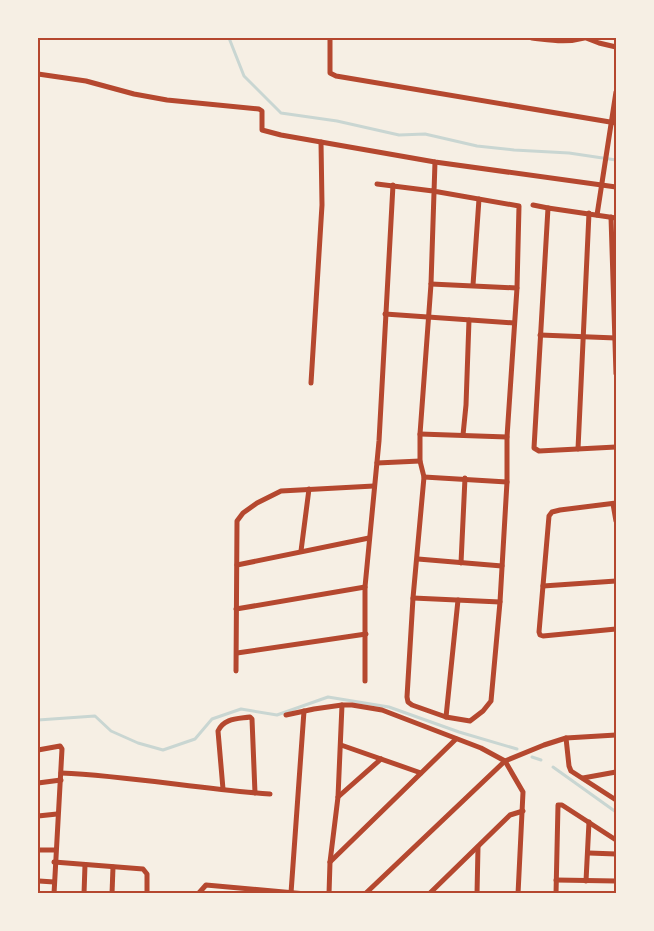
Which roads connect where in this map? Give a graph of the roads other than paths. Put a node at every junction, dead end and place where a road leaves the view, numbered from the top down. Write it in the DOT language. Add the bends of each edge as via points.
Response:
graph roads {
  1 [pos="330,38"];
  2 [pos="532,38"];
  3 [pos="585,38"];
  4 [pos="616,47"];
  5 [pos="38,74"];
  6 [pos="616,92"];
  7 [pos="614,123"];
  8 [pos="322,142"];
  9 [pos="435,162"];
  10 [pos="377,184"];
  11 [pos="393,185"];
  12 [pos="603,185"];
  13 [pos="616,187"];
  14 [pos="433,191"];
  15 [pos="479,199"];
  16 [pos="533,205"];
  17 [pos="548,208"];
  18 [pos="588,213"];
  19 [pos="597,214"];
  20 [pos="614,217"];
  21 [pos="431,284"];
  22 [pos="473,285"];
  23 [pos="517,288"];
  24 [pos="385,314"];
  25 [pos="429,317"];
  26 [pos="469,320"];
  27 [pos="514,323"];
  28 [pos="540,335"];
  29 [pos="584,337"];
  30 [pos="616,338"];
  31 [pos="616,374"];
  32 [pos="311,383"];
  33 [pos="420,434"];
  34 [pos="463,435"];
  35 [pos="507,438"];
  36 [pos="616,447"];
  37 [pos="578,449"];
  38 [pos="420,462"];
  39 [pos="377,464"];
  40 [pos="424,476"];
  41 [pos="465,478"];
  42 [pos="507,482"];
  43 [pos="374,486"];
  44 [pos="309,489"];
  45 [pos="615,504"];
  46 [pos="616,521"];
  47 [pos="369,538"];
  48 [pos="301,552"];
  49 [pos="418,559"];
  50 [pos="461,563"];
  51 [pos="237,565"];
  52 [pos="502,566"];
  53 [pos="616,581"];
  54 [pos="542,586"];
  55 [pos="365,587"];
  56 [pos="413,598"];
  57 [pos="458,600"];
  58 [pos="500,602"];
  59 [pos="236,609"];
  60 [pos="616,629"];
  61 [pos="366,634"];
  62 [pos="237,653"];
  63 [pos="236,671"];
  64 [pos="364,681"];
  65 [pos="342,705"];
  66 [pos="304,711"];
  67 [pos="286,715"];
  68 [pos="446,717"];
  69 [pos="616,735"];
  70 [pos="566,738"];
  71 [pos="456,740"];
  72 [pos="341,745"];
  73 [pos="38,750"];
  74 [pos="382,759"];
  75 [pos="505,761"];
  76 [pos="616,772"];
  77 [pos="61,773"];
  78 [pos="421,774"];
  79 [pos="582,778"];
  80 [pos="61,780"];
  81 [pos="38,783"];
  82 [pos="223,789"];
  83 [pos="255,793"];
  84 [pos="270,794"];
  85 [pos="338,797"];
  86 [pos="616,800"];
  87 [pos="523,811"];
  88 [pos="57,814"];
  89 [pos="38,816"];
  90 [pos="589,822"];
  91 [pos="616,840"];
  92 [pos="478,846"];
  93 [pos="39,850"];
  94 [pos="55,850"];
  95 [pos="589,853"];
  96 [pos="616,854"];
  97 [pos="54,862"];
  98 [pos="330,862"];
  99 [pos="85,865"];
  100 [pos="113,867"];
  101 [pos="556,880"];
  102 [pos="39,881"];
  103 [pos="586,881"];
  104 [pos="616,881"];
  105 [pos="54,882"];
  106 [pos="291,893"];
  107 [pos="301,893"];
  108 [pos="54,894"];
  109 [pos="84,894"];
  110 [pos="112,894"];
  111 [pos="147,894"];
  112 [pos="198,894"];
  113 [pos="306,894"];
  114 [pos="329,894"];
  115 [pos="365,894"];
  116 [pos="429,894"];
  117 [pos="477,894"];
  118 [pos="518,894"];
  119 [pos="556,894"];
  1 -- 7 [label="street" via="330,73 338,76"];
  2 -- 3 [label="street" via="558,42"];
  3 -- 4 [label="street"];
  5 -- 8 [label="street" via="86,81 167,100 259,109 262,111 262,130"];
  6 -- 7 [label="street"];
  7 -- 12 [label="street"];
  8 -- 9 [label="street"];
  8 -- 32 [label="street" via="322,205"];
  9 -- 12 [label="street"];
  9 -- 14 [label="street"];
  10 -- 11 [label="street"];
  11 -- 14 [label="street"];
  11 -- 24 [label="street"];
  12 -- 13 [label="street"];
  12 -- 19 [label="street"];
  14 -- 15 [label="street"];
  14 -- 21 [label="street"];
  15 -- 22 [label="street"];
  15 -- 23 [label="street" via="519,206"];
  16 -- 17 [label="street"];
  17 -- 18 [label="street"];
  17 -- 28 [label="street"];
  18 -- 19 [label="street"];
  18 -- 29 [label="street"];
  19 -- 20 [label="street"];
  20 -- 30 [label="street"];
  21 -- 22 [label="street"];
  21 -- 25 [label="street"];
  22 -- 23 [label="street"];
  23 -- 27 [label="street"];
  24 -- 25 [label="street"];
  24 -- 39 [label="street"];
  25 -- 26 [label="street"];
  25 -- 33 [label="street"];
  26 -- 27 [label="street"];
  26 -- 34 [label="street"];
  27 -- 35 [label="street"];
  28 -- 29 [label="street"];
  28 -- 37 [label="street" via="534,448 540,451"];
  29 -- 30 [label="street"];
  29 -- 37 [label="street"];
  30 -- 31 [label="street"];
  33 -- 34 [label="street"];
  33 -- 38 [label="street"];
  34 -- 35 [label="street"];
  35 -- 42 [label="street"];
  36 -- 37 [label="street"];
  38 -- 39 [label="street"];
  38 -- 40 [label="street"];
  39 -- 43 [label="street"];
  40 -- 41 [label="street"];
  40 -- 49 [label="street"];
  41 -- 42 [label="street"];
  41 -- 50 [label="street"];
  42 -- 52 [label="street"];
  43 -- 44 [label="street"];
  43 -- 47 [label="street"];
  44 -- 48 [label="street"];
  44 -- 51 [label="street" via="281,491 239,516"];
  45 -- 46 [label="street"];
  45 -- 54 [label="street" via="552,512"];
  47 -- 48 [label="street"];
  47 -- 55 [label="street"];
  48 -- 51 [label="street"];
  49 -- 50 [label="street"];
  49 -- 56 [label="street"];
  50 -- 52 [label="street"];
  51 -- 59 [label="street"];
  52 -- 58 [label="street"];
  53 -- 54 [label="street"];
  54 -- 60 [label="street" via="540,635"];
  55 -- 59 [label="street"];
  55 -- 61 [label="street"];
  56 -- 57 [label="street"];
  56 -- 68 [label="street" via="408,702"];
  57 -- 58 [label="street"];
  57 -- 68 [label="street"];
  58 -- 68 [label="street" via="491,701 470,721"];
  59 -- 62 [label="street"];
  61 -- 62 [label="street"];
  61 -- 64 [label="street"];
  62 -- 63 [label="street"];
  65 -- 66 [label="street"];
  65 -- 71 [label="street" via="382,710"];
  65 -- 72 [label="street"];
  66 -- 67 [label="street"];
  66 -- 106 [label="street"];
  69 -- 70 [label="street"];
  70 -- 75 [label="street"];
  70 -- 79 [label="street" via="568,766"];
  71 -- 75 [label="street"];
  71 -- 78 [label="street"];
  72 -- 74 [label="street"];
  72 -- 85 [label="street"];
  73 -- 77 [label="street" via="62,747"];
  74 -- 78 [label="street"];
  74 -- 85 [label="street"];
  75 -- 87 [label="street" via="523,792"];
  75 -- 115 [label="street"];
  76 -- 79 [label="street"];
  77 -- 80 [label="street"];
  77 -- 82 [label="street"];
  78 -- 98 [label="street"];
  79 -- 86 [label="street"];
  80 -- 81 [label="street"];
  80 -- 88 [label="street"];
  82 -- 83 [label="street"];
  82 -- 83 [label="street" via="220,725 250,717"];
  83 -- 84 [label="street"];
  85 -- 98 [label="street"];
  87 -- 92 [label="street" via="510,815"];
  87 -- 118 [label="street"];
  88 -- 89 [label="street"];
  88 -- 94 [label="street"];
  90 -- 91 [label="street"];
  90 -- 95 [label="street"];
  90 -- 101 [label="street" via="562,804 558,805"];
  92 -- 116 [label="street"];
  92 -- 117 [label="street"];
  93 -- 94 [label="street"];
  94 -- 97 [label="street"];
  95 -- 96 [label="street"];
  95 -- 103 [label="street"];
  97 -- 99 [label="street"];
  97 -- 105 [label="street"];
  98 -- 114 [label="street"];
  99 -- 100 [label="street"];
  99 -- 109 [label="street"];
  100 -- 110 [label="street"];
  100 -- 111 [label="street" via="143,869 147,874"];
  101 -- 103 [label="street"];
  101 -- 119 [label="street"];
  102 -- 105 [label="street"];
  103 -- 104 [label="street"];
  105 -- 108 [label="street"];
  106 -- 107 [label="street"];
  106 -- 112 [label="street" via="206,884"];
  107 -- 113 [label="street"];
}
